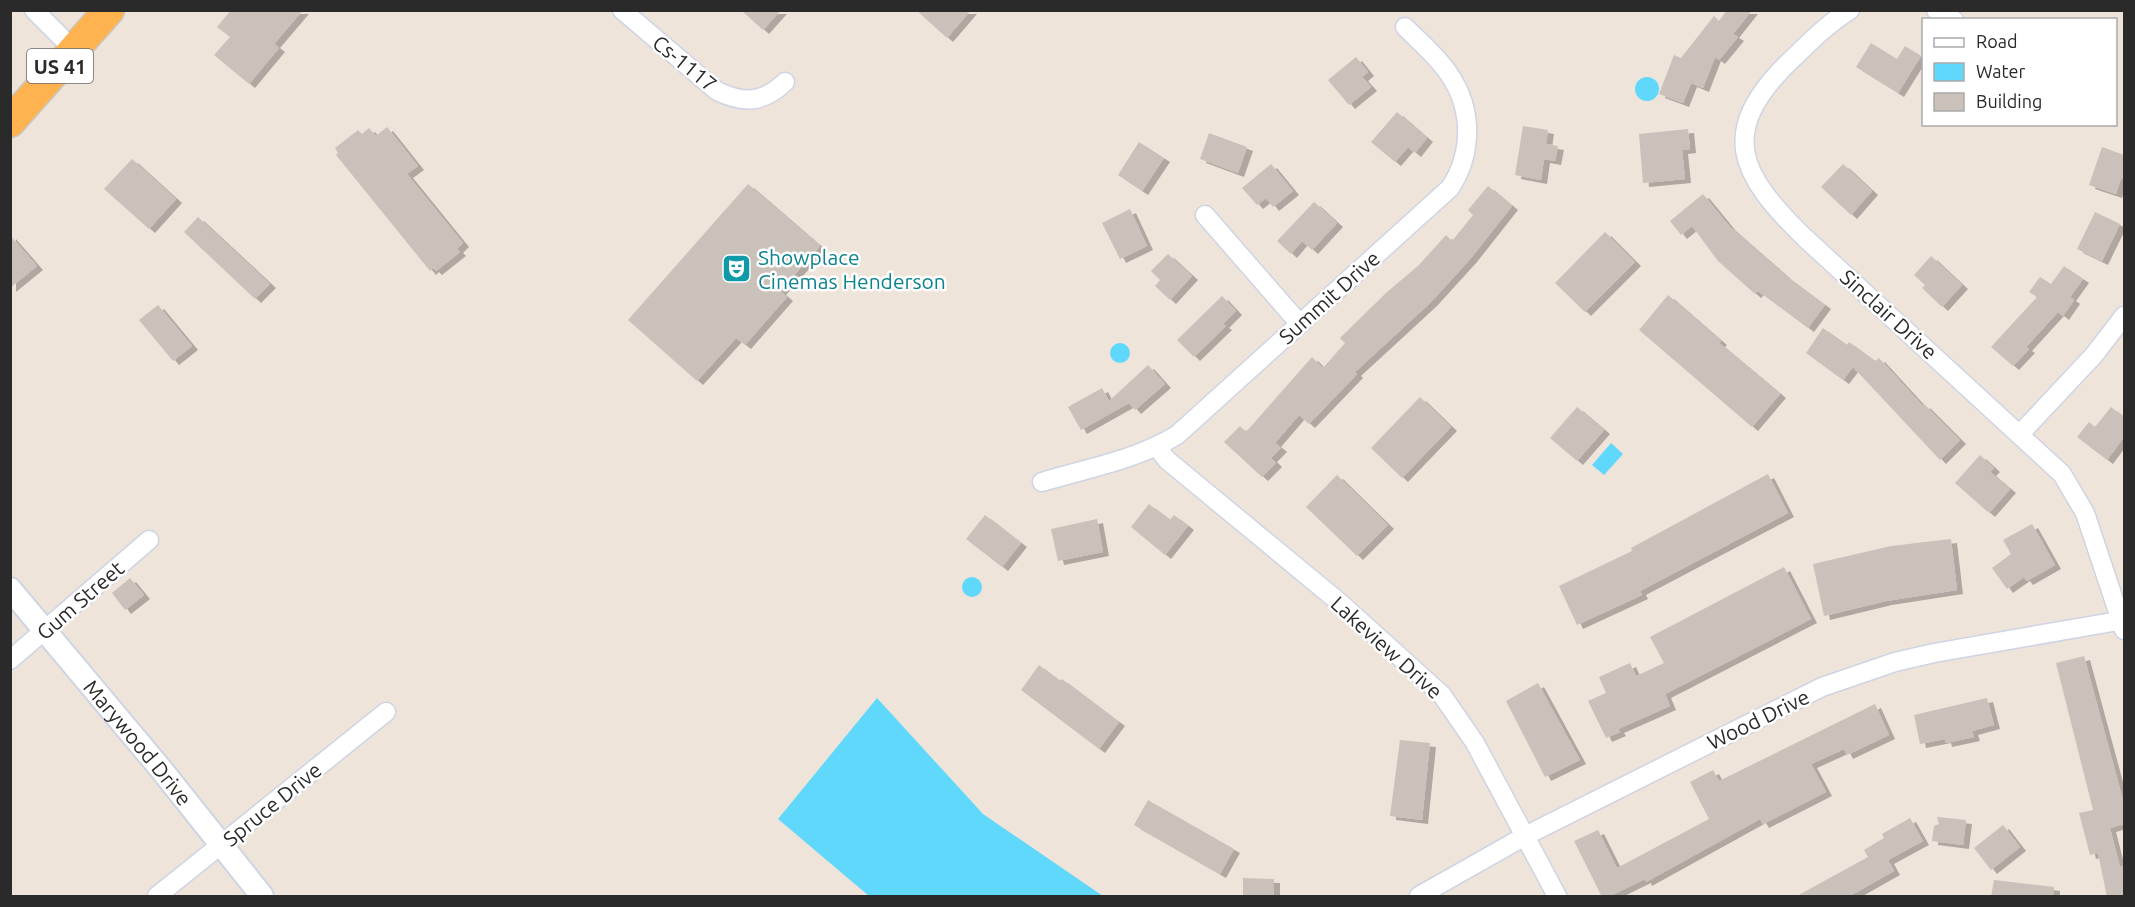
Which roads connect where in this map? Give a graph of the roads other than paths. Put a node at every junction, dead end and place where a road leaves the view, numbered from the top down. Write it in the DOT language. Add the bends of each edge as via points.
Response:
graph roads {
  1 [pos="34,10"];
  2 [pos="109,10"];
  3 [pos="622,10"];
  4 [pos="1850,10"];
  5 [pos="1936,10"];
  6 [pos="1950,18"];
  7 [pos="1405,27"];
  8 [pos="74,50"];
  9 [pos="784,82"];
  10 [pos="10,122"];
  11 [pos="1204,215"];
  12 [pos="2124,316"];
  13 [pos="1299,323"];
  14 [pos="2020,434"];
  15 [pos="1157,447"];
  16 [pos="1042,483"];
  17 [pos="149,540"];
  18 [pos="10,589"];
  19 [pos="2123,623"];
  20 [pos="44,630"];
  21 [pos="10,660"];
  22 [pos="386,712"];
  23 [pos="1525,836"];
  24 [pos="222,845"];
  25 [pos="157,897"];
  26 [pos="262,897"];
  27 [pos="1419,897"];
  28 [pos="1557,897"];
  1 -- 8 [label="street"];
  2 -- 8 [label="highway, US 41"];
  3 -- 9 [label="street, Cs-1117" via="717,91 732,98 757,100 769,96"];
  4 -- 14 [label="street, Sinclair Drive" via="1824,28 1771,79 1751,108 1744,143 1754,178 1790,224"];
  5 -- 6 [label="street"];
  7 -- 13 [label="street, Summit Drive" via="1455,84 1468,127 1462,167 1441,198"];
  8 -- 10 [label="highway, US 41"];
  11 -- 13 [label="street"];
  12 -- 14 [label="street" via="2094,355"];
  13 -- 15 [label="street, Summit Drive" via="1189,426"];
  14 -- 19 [label="street, Sinclair Drive" via="2062,474 2079,500"];
  15 -- 16 [label="street, Summit Drive"];
  15 -- 23 [label="street, Lakeview Drive" via="1167,460 1346,609 1442,695 1474,743"];
  17 -- 20 [label="street, Gum Street"];
  18 -- 20 [label="street, Marywood Drive"];
  19 -- 23 [label="street, Wood Drive" via="1934,653 1849,677 1787,702"];
  20 -- 21 [label="street, Gum Street"];
  20 -- 24 [label="street, Marywood Drive"];
  22 -- 24 [label="street, Spruce Drive"];
  23 -- 27 [label="street, Wood Drive"];
  23 -- 28 [label="street, Lakeview Drive"];
  24 -- 25 [label="street, Spruce Drive"];
  24 -- 26 [label="street, Marywood Drive"];
}
